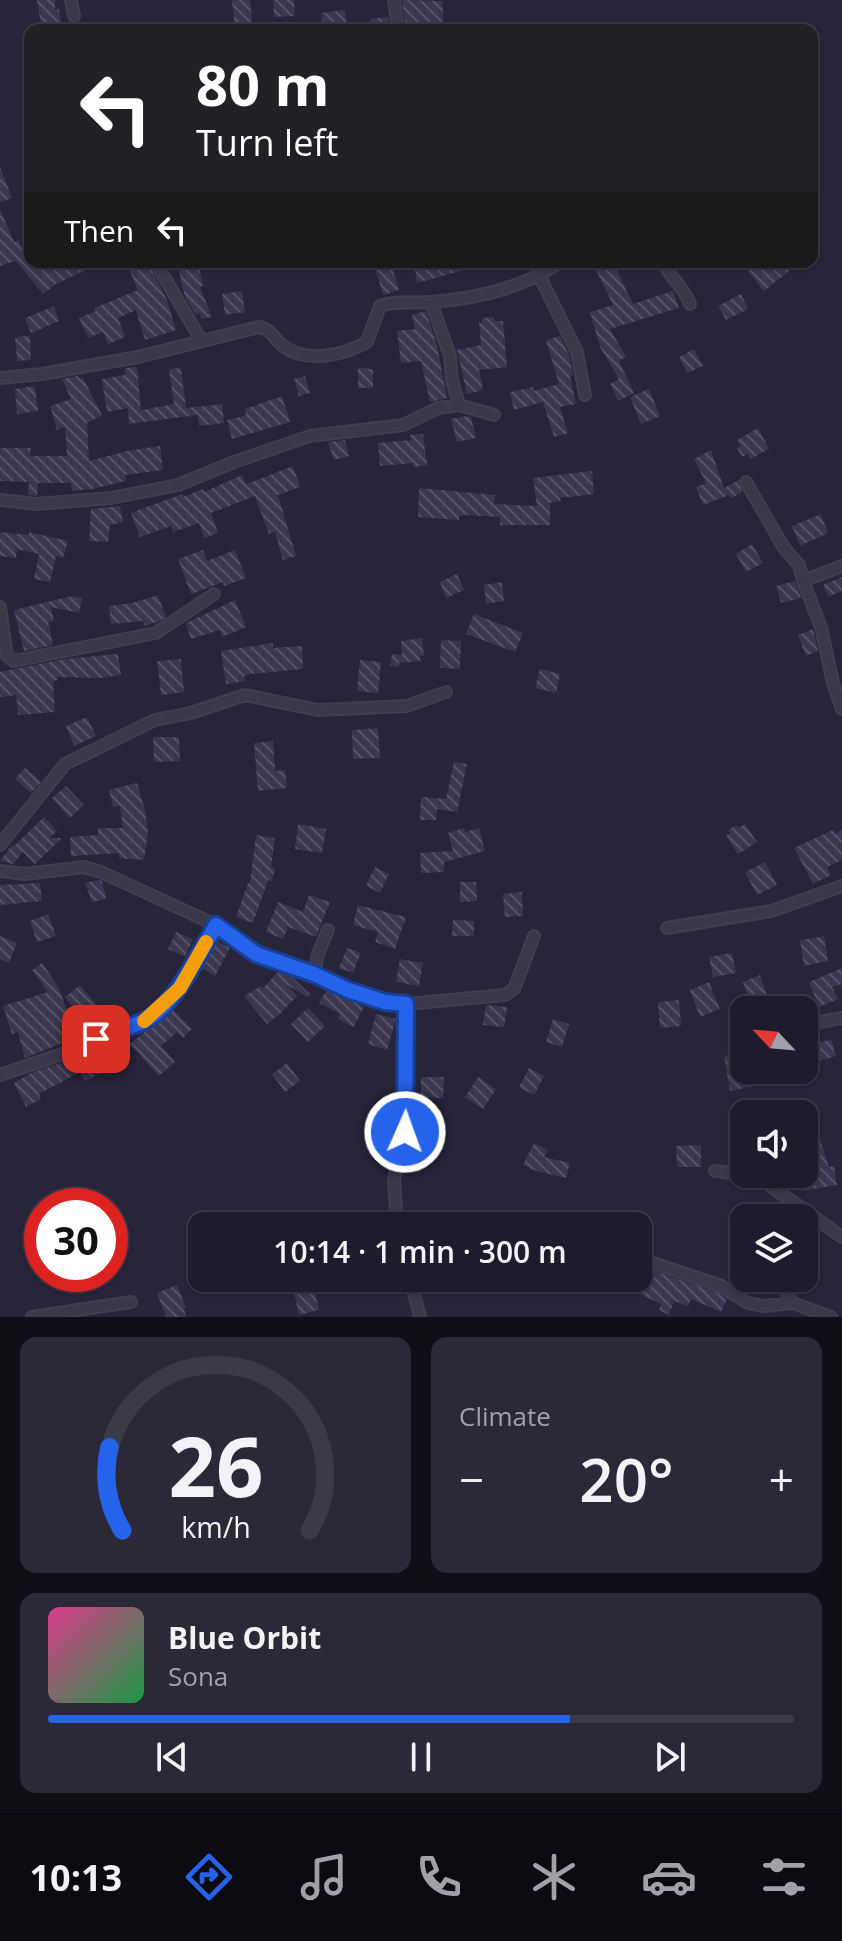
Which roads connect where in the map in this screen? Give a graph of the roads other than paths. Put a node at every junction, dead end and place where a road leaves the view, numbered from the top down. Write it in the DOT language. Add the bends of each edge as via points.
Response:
graph roads {
  1 [pos="71,0"];
  2 [pos="394,0"];
  3 [pos="74,16"];
  4 [pos="397,24"];
  5 [pos="160,268"];
  6 [pos="552,268"];
  7 [pos="666,268"];
  8 [pos="540,277"];
  9 [pos="431,302"];
  10 [pos="690,304"];
  11 [pos="201,340"];
  12 [pos="0,378"];
  13 [pos="585,395"];
  14 [pos="459,405"];
  15 [pos="494,415"];
  16 [pos="746,482"];
  17 [pos="0,500"];
  18 [pos="842,566"];
  19 [pos="803,581"];
  20 [pos="214,594"];
  21 [pos="0,607"];
  22 [pos="446,692"];
  23 [pos="842,709"];
  24 [pos="0,845"];
  25 [pos="0,871"];
  26 [pos="842,886"];
  27 [pos="216,925"];
  28 [pos="667,928"];
  29 [pos="328,930"];
  30 [pos="534,936"];
  31 [pos="314,974"];
  32 [pos="406,1004"];
  33 [pos="842,1018"];
  34 [pos="818,1022"];
  35 [pos="0,1075"];
  36 [pos="715,1171"];
  37 [pos="791,1202"];
  38 [pos="396,1212"];
  39 [pos="842,1237"];
  40 [pos="652,1263"];
  41 [pos="414,1292"];
  42 [pos="786,1292"];
  43 [pos="131,1302"];
  44 [pos="793,1303"];
  45 [pos="32,1317"];
  46 [pos="420,1317"];
  47 [pos="831,1317"];
  1 -- 3 [label="street"];
  2 -- 4 [label="street"];
  5 -- 11 [label="street"];
  6 -- 8 [label="street"];
  7 -- 10 [label="street"];
  8 -- 9 [label="street" via="502,290"];
  8 -- 13 [label="street" via="577,352"];
  9 -- 11 [label="street" via="380,306 367,342 335,354 295,352 259,327"];
  9 -- 14 [label="street" via="450,356"];
  11 -- 12 [label="street" via="138,357"];
  14 -- 15 [label="street"];
  14 -- 17 [label="street" via="438,408 403,425 310,436 178,485 111,498 36,504"];
  16 -- 19 [label="street" via="799,565"];
  18 -- 19 [label="street"];
  19 -- 23 [label="street"];
  20 -- 21 [label="street" via="156,633 14,661 7,656"];
  22 -- 24 [label="street" via="407,706 318,710 245,695 155,720 65,764"];
  25 -- 27 [label="street" via="25,874 84,867"];
  26 -- 28 [label="street" via="771,911"];
  27 -- 31 [label="street" via="256,954"];
  27 -- 35 [label="street" via="180,988 146,1020"];
  29 -- 31 [label="street"];
  30 -- 32 [label="street" via="514,989 505,995"];
  31 -- 32 [label="street" via="348,990"];
  32 -- 38 [label="street" via="405,1132 394,1180"];
  33 -- 34 [label="street"];
  36 -- 37 [label="street" via="749,1175"];
  37 -- 39 [label="street"];
  40 -- 44 [label="street" via="719,1285 748,1303"];
  41 -- 46 [label="street"];
  42 -- 44 [label="street"];
  43 -- 45 [label="street"];
  44 -- 47 [label="street"];
}
